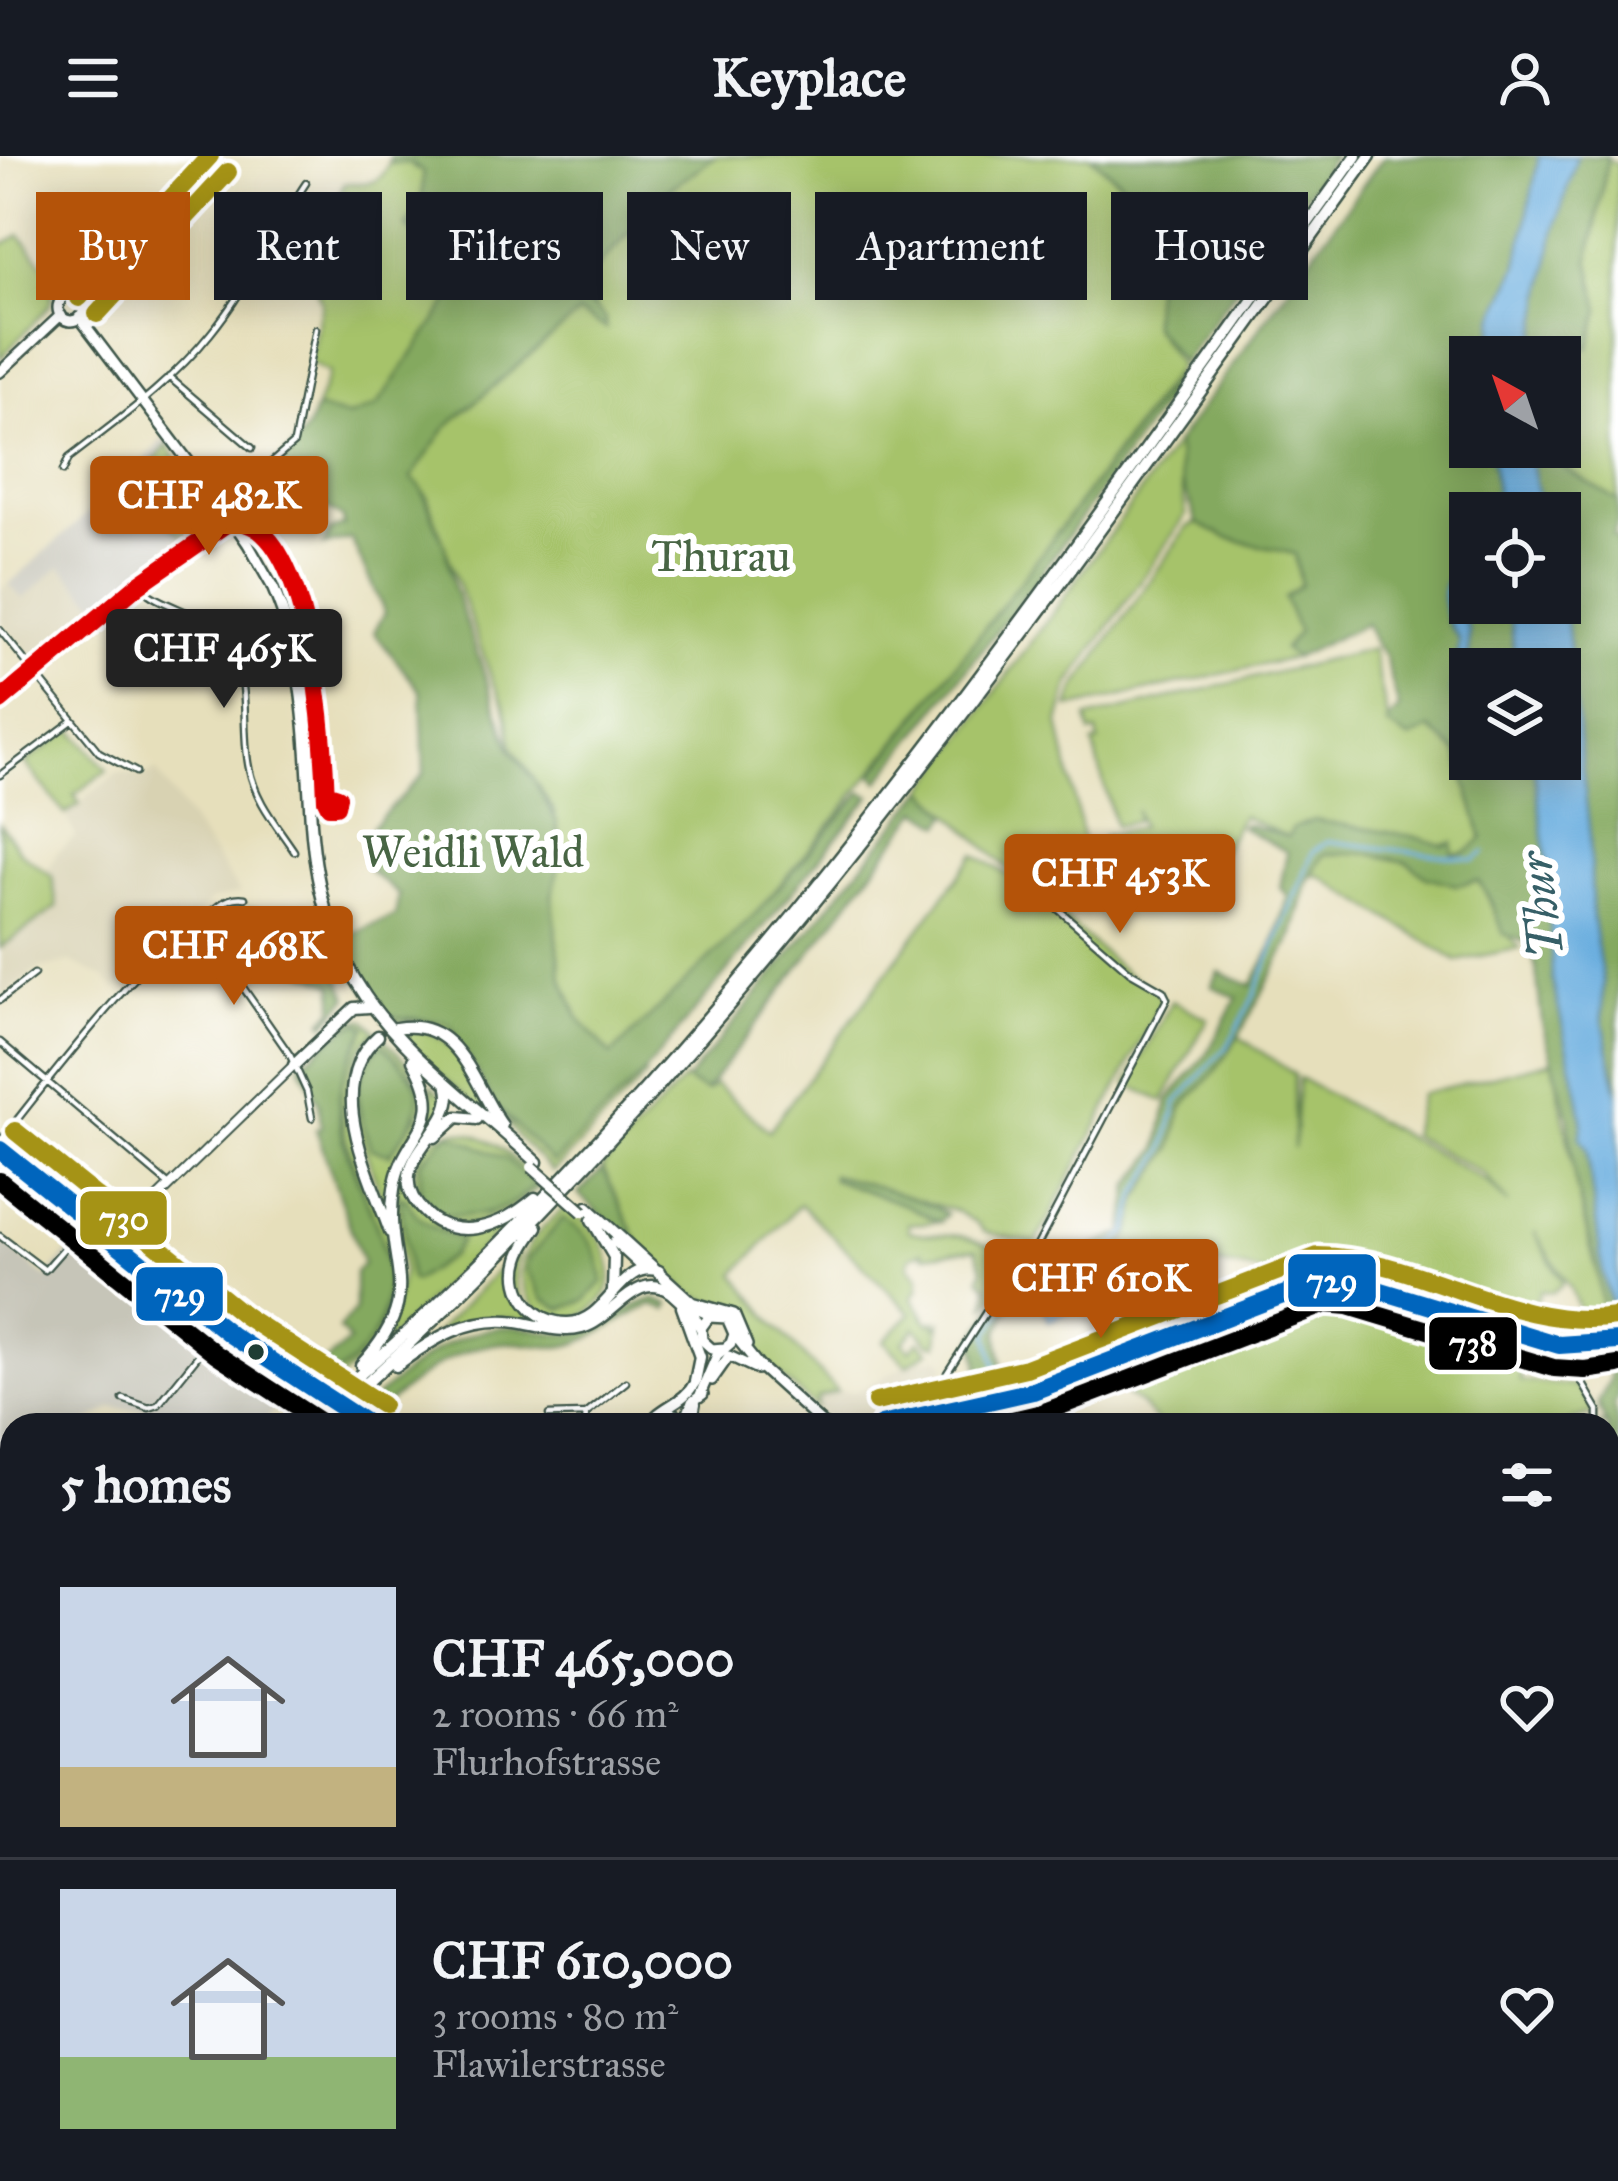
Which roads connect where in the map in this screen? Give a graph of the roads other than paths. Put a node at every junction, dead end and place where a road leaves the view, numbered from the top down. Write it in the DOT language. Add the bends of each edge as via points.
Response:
graph roads {
  1 [pos="210,156"];
  2 [pos="1356,156"];
  3 [pos="1370,156"];
  4 [pos="306,183"];
  5 [pos="177,192"];
  6 [pos="62,300"];
  7 [pos="80,300"];
  8 [pos="61,315"];
  9 [pos="79,317"];
  10 [pos="316,329"];
  11 [pos="0,373"];
  12 [pos="169,377"];
  13 [pos="143,400"];
  14 [pos="252,448"];
  15 [pos="64,471"];
  16 [pos="296,480"];
  17 [pos="233,519"];
  18 [pos="167,563"];
  19 [pos="138,585"];
  20 [pos="273,588"];
  21 [pos="0,630"];
  22 [pos="37,673"];
  23 [pos="0,701"];
  24 [pos="73,720"];
  25 [pos="136,772"];
  26 [pos="0,775"];
  27 [pos="326,793"];
  28 [pos="294,850"];
  29 [pos="245,898"];
  30 [pos="1058,909"];
  31 [pos="201,927"];
  32 [pos="34,974"];
  33 [pos="0,1000"];
  34 [pos="370,1008"];
  35 [pos="396,1028"];
  36 [pos="378,1036"];
  37 [pos="0,1042"];
  38 [pos="413,1060"];
  39 [pos="294,1065"];
  40 [pos="48,1083"];
  41 [pos="449,1092"];
  42 [pos="313,1118"];
  43 [pos="477,1119"];
  44 [pos="515,1142"];
  45 [pos="0,1146"];
  46 [pos="417,1154"];
  47 [pos="534,1164"];
  48 [pos="572,1167"];
  49 [pos="169,1185"];
  50 [pos="569,1187"];
  51 [pos="587,1213"];
  52 [pos="88,1221"];
  53 [pos="0,1236"];
  54 [pos="112,1241"];
  55 [pos="638,1253"];
  56 [pos="398,1258"];
  57 [pos="644,1268"];
  58 [pos="658,1271"];
  59 [pos="670,1292"];
  60 [pos="624,1299"];
  61 [pos="610,1300"];
  62 [pos="692,1303"];
  63 [pos="713,1316"];
  64 [pos="221,1327"];
  65 [pos="701,1328"];
  66 [pos="734,1334"];
  67 [pos="1617,1341"];
  68 [pos="1574,1346"];
  69 [pos="708,1347"];
  70 [pos="726,1347"];
  71 [pos="763,1370"];
  72 [pos="626,1382"];
  73 [pos="695,1382"];
  74 [pos="699,1396"];
  75 [pos="352,1397"];
  76 [pos="123,1399"];
  77 [pos="950,1410"];
  78 [pos="319,1413"];
  79 [pos="321,1413"];
  80 [pos="326,1413"];
  81 [pos="351,1413"];
  82 [pos="587,1413"];
  83 [pos="657,1413"];
  84 [pos="685,1413"];
  85 [pos="687,1413"];
  86 [pos="811,1413"];
  87 [pos="936,1413"];
  88 [pos="1598,1413"];
  1 -- 5 [label="main road"];
  2 -- 48 [label="highway" via="882,801 707,1017"];
  3 -- 50 [label="highway" via="909,786 736,1000"];
  4 -- 12 [label="street" via="222,319"];
  6 -- 8 [label="main road"];
  7 -- 9 [label="main road"];
  8 -- 9 [label="main road"];
  8 -- 11 [label="main road"];
  9 -- 13 [label="main road"];
  10 -- 18 [label="street" via="296,440"];
  12 -- 13 [label="street"];
  12 -- 14 [label="street"];
  13 -- 15 [label="street" via="69,458"];
  13 -- 20 [label="main road, bridge"];
  16 -- 17 [label="street" via="266,488"];
  17 -- 18 [label="street"];
  17 -- 27 [label="street" via="267,535 305,623"];
  18 -- 19 [label="street"];
  19 -- 22 [label="street"];
  19 -- 28 [label="street" via="208,622 232,650 252,779"];
  20 -- 34 [label="highway" via="299,673 316,870 338,949"];
  21 -- 22 [label="street"];
  22 -- 23 [label="street"];
  22 -- 24 [label="street"];
  24 -- 25 [label="street" via="112,763"];
  24 -- 26 [label="street"];
  29 -- 31 [label="street" via="225,902"];
  30 -- 77 [label="street" via="1167,999 1028,1263 1000,1290 947,1373"];
  31 -- 39 [label="street"];
  31 -- 40 [label="street" via="184,931 130,982"];
  32 -- 33 [label="street"];
  34 -- 38 [label="highway"];
  34 -- 39 [label="highway" via="356,1006"];
  35 -- 44 [label="highway" via="424,1028 452,1043"];
  36 -- 56 [label="highway" via="360,1057 351,1103"];
  37 -- 40 [label="street"];
  38 -- 41 [label="highway"];
  38 -- 56 [label="highway" via="429,1106 396,1177"];
  39 -- 42 [label="street"];
  39 -- 49 [label="main road"];
  40 -- 45 [label="street"];
  40 -- 49 [label="street"];
  41 -- 43 [label="highway"];
  41 -- 44 [label="highway"];
  41 -- 46 [label="highway" via="448,1108"];
  43 -- 46 [label="highway" via="457,1117"];
  43 -- 47 [label="highway"];
  44 -- 47 [label="highway"];
  45 -- 52 [label="main road"];
  46 -- 48 [label="highway" via="410,1183 417,1204 460,1229 513,1214"];
  47 -- 51 [label="highway, bridge"];
  48 -- 79 [label="highway"];
  49 -- 54 [label="main road"];
  50 -- 61 [label="highway" via="522,1250 519,1289 536,1312 557,1322 589,1318"];
  50 -- 75 [label="highway"];
  51 -- 55 [label="highway"];
  51 -- 57 [label="highway"];
  51 -- 61 [label="highway" via="616,1266"];
  52 -- 53 [label="street" via="45,1270"];
  52 -- 54 [label="main road"];
  54 -- 64 [label="main road"];
  55 -- 57 [label="highway"];
  55 -- 58 [label="highway"];
  56 -- 78 [label="highway" via="400,1294 390,1327"];
  57 -- 58 [label="highway"];
  57 -- 59 [label="highway"];
  57 -- 60 [label="highway"];
  57 -- 61 [label="highway"];
  58 -- 62 [label="highway"];
  59 -- 60 [label="highway" via="645,1284"];
  59 -- 62 [label="highway"];
  60 -- 75 [label="highway" via="574,1330 504,1321 464,1326"];
  62 -- 63 [label="highway"];
  62 -- 65 [label="highway"];
  62 -- 71 [label="main road" via="734,1314"];
  62 -- 73 [label="highway"];
  63 -- 65 [label="main road"];
  63 -- 66 [label="main road" via="727,1318"];
  64 -- 76 [label="street" via="158,1405"];
  64 -- 81 [label="main road, bridge"];
  65 -- 69 [label="main road"];
  66 -- 70 [label="main road"];
  66 -- 71 [label="main road"];
  67 -- 68 [label="main road"];
  68 -- 77 [label="main road" via="1322,1280 1034,1391"];
  68 -- 88 [label="street"];
  69 -- 70 [label="main road"];
  69 -- 84 [label="main road"];
  70 -- 71 [label="main road"];
  70 -- 74 [label="main road"];
  71 -- 74 [label="main road" via="729,1356"];
  71 -- 86 [label="main road"];
  72 -- 82 [label="street"];
  73 -- 83 [label="main road" via="685,1398"];
  74 -- 85 [label="main road"];
  75 -- 80 [label="highway"];
  77 -- 87 [label="main road"];
}
